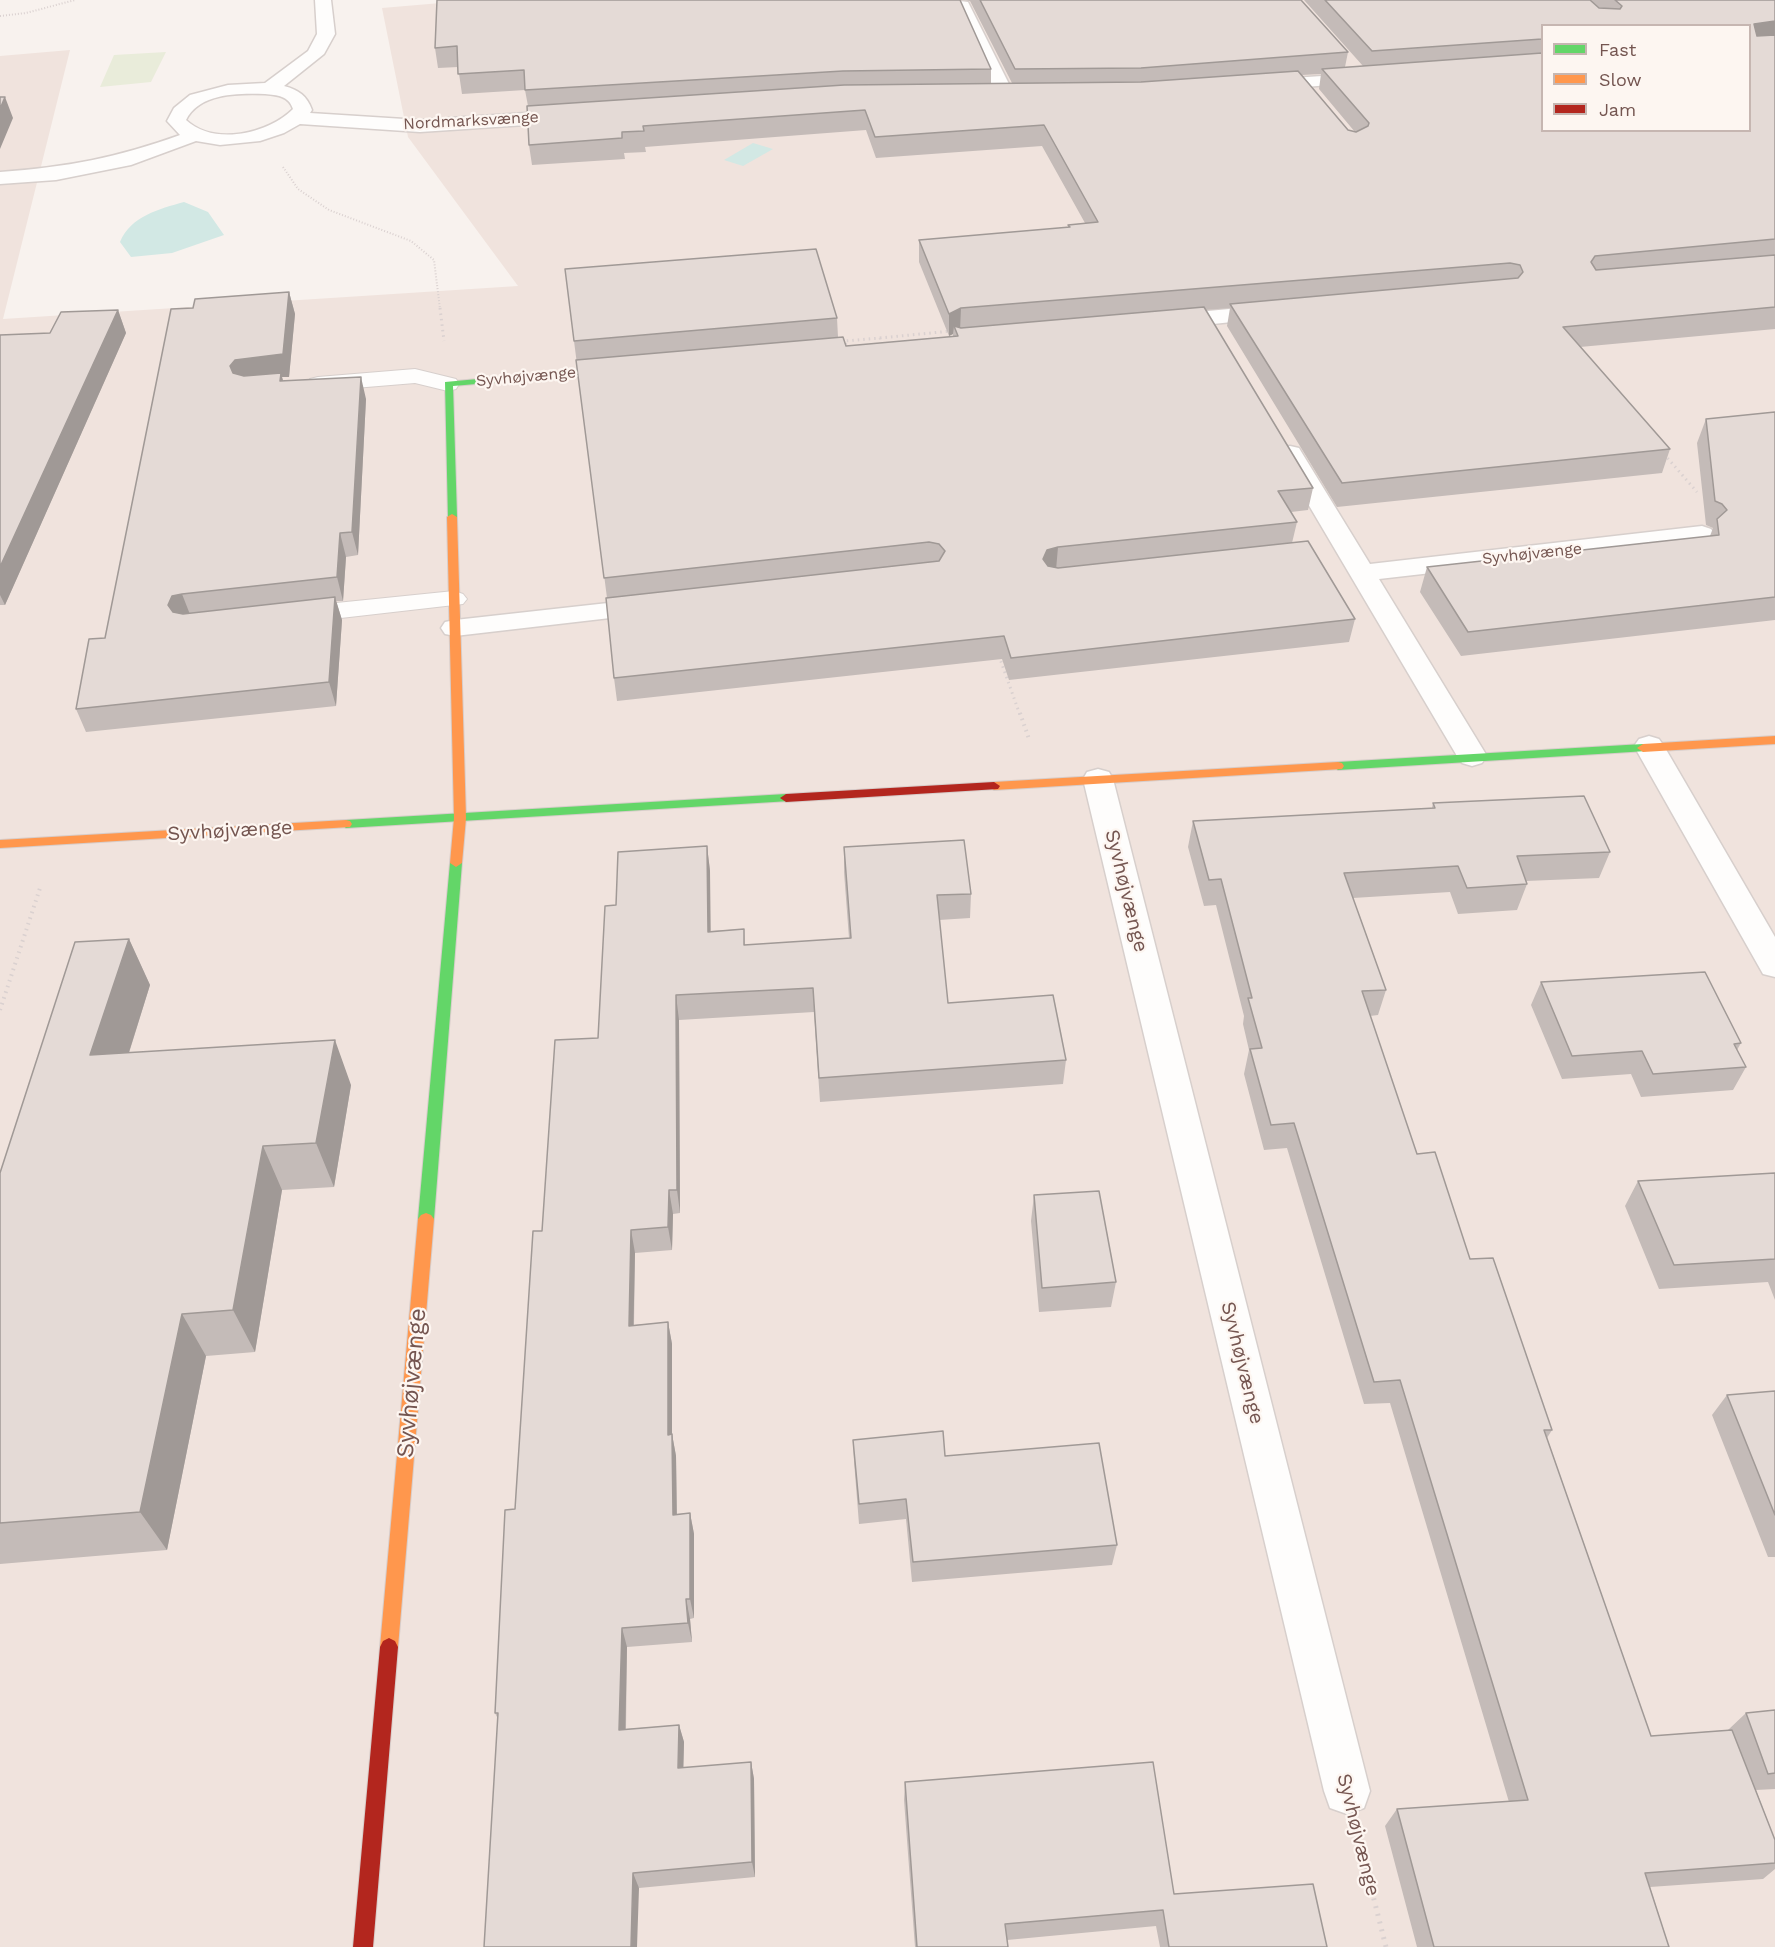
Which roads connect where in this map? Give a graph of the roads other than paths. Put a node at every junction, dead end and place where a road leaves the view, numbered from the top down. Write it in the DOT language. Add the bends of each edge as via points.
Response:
graph roads {
  1 [pos="323,0"];
  2 [pos="960,2"];
  3 [pos="1346,60"];
  4 [pos="1384,76"];
  5 [pos="1362,78"];
  6 [pos="1300,82"];
  7 [pos="1241,87"];
  8 [pos="270,88"];
  9 [pos="982,95"];
  10 [pos="1316,100"];
  11 [pos="586,115"];
  12 [pos="298,118"];
  13 [pos="196,135"];
  14 [pos="0,178"];
  15 [pos="1291,311"];
  16 [pos="1149,323"];
  17 [pos="636,368"];
  18 [pos="448,384"];
  19 [pos="298,385"];
  20 [pos="1275,428"];
  21 [pos="1702,534"];
  22 [pos="1362,573"];
  23 [pos="454,599"];
  24 [pos="680,603"];
  25 [pos="271,618"];
  26 [pos="455,628"];
  27 [pos="1775,740"];
  28 [pos="1649,746"];
  29 [pos="1472,756"];
  30 [pos="1098,779"];
  31 [pos="460,818"];
  32 [pos="0,844"];
  33 [pos="1775,965"];
  34 [pos="1347,1791"];
  35 [pos="363,1947"];
  1 -- 8 [label="street" via="326,34 315,54"];
  2 -- 9 [label="street" via="1013,94"];
  3 -- 5 [label="street"];
  4 -- 5 [label="street"];
  5 -- 6 [label="street"];
  6 -- 7 [label="street"];
  6 -- 10 [label="street"];
  8 -- 12 [label="street" via="296,96 303,110"];
  8 -- 13 [label="street" via="227,90 189,103 176,121 182,129"];
  11 -- 12 [label="street, Nordmarksvænge" via="420,126"];
  12 -- 13 [label="street" via="261,135"];
  13 -- 14 [label="street" via="131,159 56,174"];
  15 -- 16 [label="street" via="1214,328"];
  17 -- 18 [label="street, Syvhøjvænge"];
  18 -- 19 [label="lane" via="415,376"];
  18 -- 23 [label="street, Syvhøjvænge"];
  20 -- 22 [label="street" via="1336,550"];
  21 -- 22 [label="street, Syvhøjvænge"];
  22 -- 29 [label="street"];
  23 -- 25 [label="lane"];
  23 -- 26 [label="street, Syvhøjvænge"];
  24 -- 26 [label="street"];
  26 -- 31 [label="street, Syvhøjvænge"];
  27 -- 28 [label="street, Syvhøjvænge"];
  28 -- 29 [label="street, Syvhøjvænge"];
  28 -- 33 [label="street"];
  29 -- 30 [label="street, Syvhøjvænge"];
  30 -- 31 [label="street, Syvhøjvænge"];
  30 -- 34 [label="street, Syvhøjvænge"];
  31 -- 32 [label="street, Syvhøjvænge"];
  31 -- 35 [label="street, Syvhøjvænge"];
}
